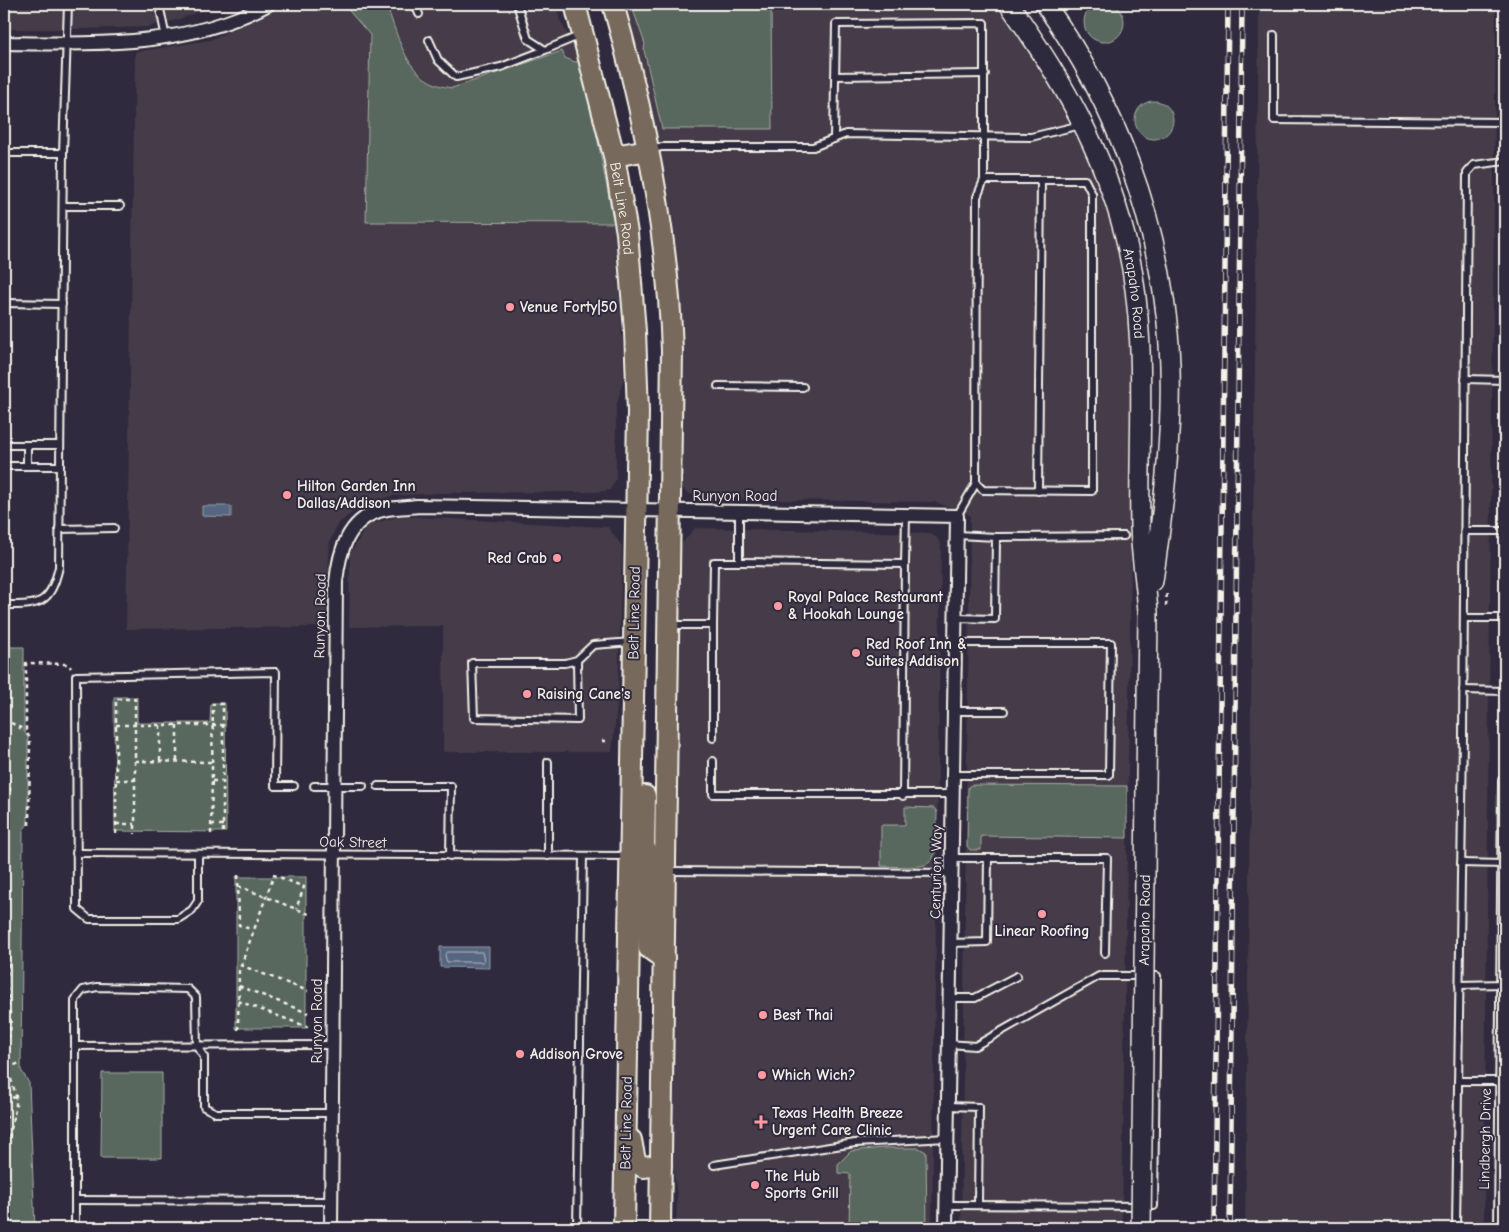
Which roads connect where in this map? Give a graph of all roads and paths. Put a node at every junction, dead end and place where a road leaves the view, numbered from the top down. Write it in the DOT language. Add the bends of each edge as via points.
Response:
graph roads {
  1 [pos="68,4"];
  2 [pos="159,4"];
  3 [pos="269,4"];
  4 [pos="415,4"];
  5 [pos="516,4"];
  6 [pos="575,4"];
  7 [pos="613,4"];
  8 [pos="1009,4"];
  9 [pos="1045,4"];
  10 [pos="419,14"];
  11 [pos="583,34"];
  12 [pos="1274,35"];
  13 [pos="166,38"];
  14 [pos="429,40"];
  15 [pos="4,43"];
  16 [pos="65,43"];
  17 [pos="545,50"];
  18 [pos="985,74"];
  19 [pos="835,76"];
  20 [pos="1109,111"];
  21 [pos="1505,122"];
  22 [pos="1085,124"];
  23 [pos="986,136"];
  24 [pos="834,139"];
  25 [pos="648,150"];
  26 [pos="4,153"];
  27 [pos="63,153"];
  28 [pos="614,156"];
  29 [pos="1505,161"];
  30 [pos="984,180"];
  31 [pos="1041,180"];
  32 [pos="63,206"];
  33 [pos="120,206"];
  34 [pos="4,303"];
  35 [pos="62,304"];
  36 [pos="1466,379"];
  37 [pos="1505,380"];
  38 [pos="718,386"];
  39 [pos="803,387"];
  40 [pos="4,445"];
  41 [pos="27,445"];
  42 [pos="60,446"];
  43 [pos="4,466"];
  44 [pos="27,466"];
  45 [pos="60,466"];
  46 [pos="976,483"];
  47 [pos="1038,491"];
  48 [pos="636,511"];
  49 [pos="669,512"];
  50 [pos="739,512"];
  51 [pos="906,515"];
  52 [pos="957,516"];
  53 [pos="114,528"];
  54 [pos="59,529"];
  55 [pos="1465,531"];
  56 [pos="1505,532"];
  57 [pos="957,534"];
  58 [pos="1124,536"];
  59 [pos="996,537"];
  60 [pos="739,562"];
  61 [pos="905,564"];
  62 [pos="4,605"];
  63 [pos="1148,612"];
  64 [pos="956,618"];
  65 [pos="1464,618"];
  66 [pos="1505,618"];
  67 [pos="668,625"];
  68 [pos="713,625"];
  69 [pos="634,641"];
  70 [pos="955,643"];
  71 [pos="578,660"];
  72 [pos="76,676"];
  73 [pos="4,687"];
  74 [pos="1463,690"];
  75 [pos="1505,691"];
  76 [pos="4,700"];
  77 [pos="954,711"];
  78 [pos="1004,711"];
  79 [pos="4,719"];
  80 [pos="116,726"];
  81 [pos="135,726"];
  82 [pos="160,726"];
  83 [pos="177,726"];
  84 [pos="212,726"];
  85 [pos="223,726"];
  86 [pos="26,731"];
  87 [pos="713,738"];
  88 [pos="602,741"];
  89 [pos="610,741"];
  90 [pos="4,756"];
  91 [pos="135,761"];
  92 [pos="160,761"];
  93 [pos="177,761"];
  94 [pos="713,761"];
  95 [pos="212,762"];
  96 [pos="548,762"];
  97 [pos="631,768"];
  98 [pos="7,773"];
  99 [pos="953,775"];
  100 [pos="116,780"];
  101 [pos="135,780"];
  102 [pos="223,780"];
  103 [pos="212,781"];
  104 [pos="1505,781"];
  105 [pos="4,782"];
  106 [pos="294,786"];
  107 [pos="314,786"];
  108 [pos="334,786"];
  109 [pos="363,786"];
  110 [pos="378,786"];
  111 [pos="953,794"];
  112 [pos="903,796"];
  113 [pos="1505,805"];
  114 [pos="116,824"];
  115 [pos="135,824"];
  116 [pos="211,824"];
  117 [pos="29,825"];
  118 [pos="223,825"];
  119 [pos="4,826"];
  120 [pos="116,834"];
  121 [pos="135,834"];
  122 [pos="211,834"];
  123 [pos="223,834"];
  124 [pos="4,837"];
  125 [pos="76,854"];
  126 [pos="198,854"];
  127 [pos="334,854"];
  128 [pos="450,856"];
  129 [pos="548,856"];
  130 [pos="583,856"];
  131 [pos="630,856"];
  132 [pos="952,858"];
  133 [pos="988,858"];
  134 [pos="1461,864"];
  135 [pos="1504,864"];
  136 [pos="665,871"];
  137 [pos="952,873"];
  138 [pos="238,875"];
  139 [pos="238,886"];
  140 [pos="266,897"];
  141 [pos="296,909"];
  142 [pos="309,914"];
  143 [pos="1505,920"];
  144 [pos="253,930"];
  145 [pos="4,940"];
  146 [pos="951,943"];
  147 [pos="1105,953"];
  148 [pos="664,960"];
  149 [pos="240,965"];
  150 [pos="5,974"];
  151 [pos="1017,976"];
  152 [pos="1504,984"];
  153 [pos="1459,985"];
  154 [pos="239,986"];
  155 [pos="308,991"];
  156 [pos="950,998"];
  157 [pos="238,1001"];
  158 [pos="308,1013"];
  159 [pos="308,1027"];
  160 [pos="238,1030"];
  161 [pos="949,1044"];
  162 [pos="4,1045"];
  163 [pos="333,1045"];
  164 [pos="75,1046"];
  165 [pos="197,1046"];
  166 [pos="4,1056"];
  167 [pos="20,1063"];
  168 [pos="7,1068"];
  169 [pos="1458,1081"];
  170 [pos="1502,1081"];
  171 [pos="4,1096"];
  172 [pos="16,1098"];
  173 [pos="948,1106"];
  174 [pos="626,1112"];
  175 [pos="332,1113"];
  176 [pos="4,1117"];
  177 [pos="15,1118"];
  178 [pos="948,1138"];
  179 [pos="4,1162"];
  180 [pos="714,1164"];
  181 [pos="661,1165"];
  182 [pos="75,1200"];
  183 [pos="332,1201"];
  184 [pos="946,1205"];
  185 [pos="978,1205"];
  186 [pos="4,1208"];
  187 [pos="10,1228"];
  188 [pos="75,1228"];
  189 [pos="332,1228"];
  190 [pos="577,1228"];
  191 [pos="624,1228"];
  192 [pos="660,1228"];
  193 [pos="946,1228"];
  194 [pos="1141,1228"];
  195 [pos="1456,1228"];
  196 [pos="1501,1228"];
  1 -- 16 [label="lane"];
  2 -- 13 [label="lane"];
  3 -- 13 [label="street" via="217,26"];
  4 -- 10 [label="lane"];
  5 -- 17 [label="lane" via="528,39"];
  6 -- 11 [label="main road, Belt Line Road"];
  7 -- 25 [label="main road" via="640,104"];
  8 -- 22 [label="main road, Arapaho Road" via="1046,57"];
  9 -- 20 [label="main road, Arapaho Road" via="1088,69"];
  11 -- 17 [label="lane"];
  11 -- 28 [label="main road, Belt Line Road"];
  12 -- 21 [label="lane" via="1274,120"];
  13 -- 16 [label="street" via="122,43"];
  14 -- 17 [label="lane" via="438,60 456,77 501,67"];
  15 -- 16 [label="street"];
  16 -- 27 [label="lane"];
  18 -- 19 [label="lane"];
  18 -- 19 [label="lane" via="984,23 836,24"];
  18 -- 23 [label="lane"];
  19 -- 24 [label="lane"];
  20 -- 22 [label="main road"];
  20 -- 63 [label="main road, Arapaho Road" via="1148,222 1162,287 1169,345 1169,405 1162,511"];
  22 -- 23 [label="lane" via="1031,137"];
  22 -- 63 [label="main road, Arapaho Road" via="1104,169 1125,236 1136,299 1142,389 1140,527"];
  23 -- 24 [label="lane" via="846,134"];
  23 -- 30 [label="lane"];
  24 -- 25 [label="lane" via="813,147 662,147"];
  25 -- 28 [label="main road"];
  25 -- 49 [label="main road" via="672,338"];
  26 -- 27 [label="lane"];
  27 -- 32 [label="lane"];
  28 -- 48 [label="main road, Belt Line Road" via="626,233 635,330 638,412"];
  29 -- 36 [label="lane" via="1474,165 1467,173"];
  30 -- 31 [label="lane"];
  30 -- 46 [label="lane" via="977,197"];
  31 -- 47 [label="lane"];
  31 -- 47 [label="lane" via="1085,180 1092,194 1092,491"];
  32 -- 33 [label="lane"];
  32 -- 35 [label="lane"];
  34 -- 35 [label="lane"];
  35 -- 42 [label="lane"];
  36 -- 37 [label="lane"];
  36 -- 55 [label="lane"];
  38 -- 39 [label="lane"];
  40 -- 41 [label="lane"];
  41 -- 42 [label="lane"];
  41 -- 44 [label="lane"];
  42 -- 45 [label="lane"];
  43 -- 44 [label="lane"];
  44 -- 45 [label="lane"];
  45 -- 54 [label="lane"];
  46 -- 47 [label="lane" via="983,490"];
  46 -- 52 [label="lane"];
  48 -- 49 [label="street, Runyon Road"];
  48 -- 69 [label="main road, Belt Line Road"];
  48 -- 108 [label="street, Runyon Road" via="417,506 378,511 353,527 338,559 336,582"];
  49 -- 50 [label="street, Runyon Road"];
  49 -- 67 [label="main road"];
  50 -- 51 [label="street, Runyon Road"];
  50 -- 60 [label="lane"];
  51 -- 52 [label="street, Runyon Road"];
  51 -- 61 [label="lane"];
  52 -- 57 [label="street, Centurion Way"];
  53 -- 54 [label="lane"];
  54 -- 62 [label="lane" via="59,567 54,590 31,605"];
  55 -- 56 [label="lane"];
  55 -- 65 [label="lane"];
  57 -- 59 [label="lane"];
  57 -- 64 [label="street, Centurion Way"];
  58 -- 59 [label="lane"];
  59 -- 64 [label="lane" via="995,619"];
  60 -- 61 [label="lane"];
  60 -- 68 [label="lane" via="714,562"];
  61 -- 112 [label="lane"];
  63 -- 194 [label="main road, Arapaho Road, bridge"];
  64 -- 70 [label="street, Centurion Way"];
  65 -- 66 [label="lane"];
  65 -- 74 [label="lane"];
  67 -- 68 [label="lane"];
  67 -- 136 [label="main road"];
  68 -- 87 [label="lane"];
  69 -- 71 [label="lane" via="593,645"];
  69 -- 97 [label="main road, Belt Line Road"];
  70 -- 77 [label="street, Centurion Way"];
  70 -- 99 [label="lane" via="1111,643 1109,775"];
  71 -- 71 [label="lane" via="565,663 472,663 474,718 578,720"];
  72 -- 86 [label="path" via="68,664 26,663"];
  72 -- 106 [label="lane" via="276,672 275,786"];
  72 -- 125 [label="lane"];
  73 -- 76 [label="path"];
  74 -- 75 [label="lane"];
  74 -- 134 [label="lane"];
  77 -- 78 [label="lane"];
  77 -- 99 [label="street, Centurion Way"];
  79 -- 86 [label="path"];
  80 -- 81 [label="path"];
  80 -- 81 [label="path" via="116,699 135,699"];
  80 -- 100 [label="path"];
  81 -- 82 [label="path"];
  81 -- 91 [label="path"];
  82 -- 83 [label="path"];
  82 -- 92 [label="path"];
  83 -- 84 [label="path"];
  83 -- 93 [label="path"];
  84 -- 85 [label="path"];
  84 -- 85 [label="path" via="213,704 223,704"];
  84 -- 95 [label="path"];
  85 -- 102 [label="path"];
  86 -- 117 [label="path" via="30,738"];
  88 -- 89 [label="path"];
  90 -- 98 [label="path"];
  91 -- 92 [label="path"];
  91 -- 101 [label="path"];
  92 -- 93 [label="path"];
  93 -- 95 [label="path"];
  94 -- 112 [label="lane" via="713,794"];
  95 -- 103 [label="path"];
  96 -- 129 [label="lane"];
  97 -- 131 [label="main road, Belt Line Road"];
  97 -- 136 [label="main road" via="645,791 644,846 651,863"];
  98 -- 105 [label="path"];
  98 -- 119 [label="path" via="10,790"];
  99 -- 111 [label="street, Centurion Way"];
  100 -- 101 [label="path"];
  100 -- 114 [label="path"];
  101 -- 115 [label="path"];
  102 -- 103 [label="path"];
  102 -- 118 [label="path"];
  103 -- 116 [label="path"];
  104 -- 113 [label="street, Lindbergh Drive"];
  107 -- 108 [label="lane"];
  108 -- 109 [label="lane"];
  108 -- 127 [label="street, Runyon Road"];
  110 -- 128 [label="lane" via="451,786"];
  111 -- 112 [label="lane"];
  111 -- 132 [label="street, Centurion Way"];
  113 -- 135 [label="street, Lindbergh Drive"];
  114 -- 115 [label="path"];
  114 -- 120 [label="path"];
  115 -- 121 [label="path"];
  116 -- 118 [label="path"];
  116 -- 122 [label="path"];
  118 -- 123 [label="path"];
  119 -- 124 [label="path"];
  125 -- 126 [label="lane, Oak Street"];
  125 -- 126 [label="lane" via="77,909 89,919 178,919 192,910 198,901"];
  126 -- 127 [label="lane, Oak Street"];
  127 -- 128 [label="lane, Oak Street"];
  127 -- 163 [label="street, Runyon Road"];
  128 -- 129 [label="lane, Oak Street"];
  129 -- 130 [label="lane, Oak Street"];
  130 -- 131 [label="lane, Oak Street"];
  130 -- 190 [label="lane"];
  131 -- 148 [label="main road" via="644,869 648,880 649,948"];
  131 -- 174 [label="main road, Belt Line Road"];
  132 -- 133 [label="lane"];
  132 -- 137 [label="street, Centurion Way"];
  133 -- 146 [label="lane" via="987,942"];
  133 -- 147 [label="lane" via="1107,858"];
  134 -- 135 [label="lane"];
  134 -- 153 [label="lane"];
  135 -- 143 [label="street, Lindbergh Drive"];
  136 -- 137 [label="lane"];
  136 -- 148 [label="main road"];
  137 -- 146 [label="street, Centurion Way"];
  138 -- 139 [label="path"];
  139 -- 140 [label="path"];
  139 -- 144 [label="path" via="239,925"];
  140 -- 141 [label="path"];
  140 -- 141 [label="path" via="274,875 304,886"];
  140 -- 144 [label="path"];
  141 -- 142 [label="path"];
  143 -- 152 [label="street, Lindbergh Drive"];
  144 -- 149 [label="path"];
  145 -- 150 [label="path" via="9,960"];
  146 -- 156 [label="street, Centurion Way"];
  148 -- 181 [label="main road"];
  149 -- 154 [label="path"];
  149 -- 155 [label="path"];
  150 -- 162 [label="path" via="11,1024"];
  151 -- 156 [label="lane" via="975,998"];
  152 -- 153 [label="lane"];
  152 -- 170 [label="street, Lindbergh Drive"];
  153 -- 169 [label="lane"];
  154 -- 157 [label="path"];
  154 -- 158 [label="path"];
  156 -- 161 [label="street, Centurion Way"];
  157 -- 159 [label="path"];
  157 -- 160 [label="path"];
  161 -- 173 [label="street, Centurion Way"];
  161 -- 185 [label="lane" via="975,1046 1099,976 1157,976 1154,1206"];
  163 -- 165 [label="lane"];
  163 -- 175 [label="street, Runyon Road"];
  164 -- 165 [label="lane"];
  164 -- 165 [label="lane" via="75,1000 83,990 97,987 188,989 196,997"];
  164 -- 182 [label="lane"];
  165 -- 175 [label="lane" via="204,1057 204,1107 216,1113"];
  166 -- 168 [label="path"];
  167 -- 168 [label="path"];
  168 -- 172 [label="path"];
  169 -- 170 [label="lane"];
  169 -- 195 [label="lane"];
  170 -- 196 [label="street, Lindbergh Drive"];
  171 -- 172 [label="path"];
  172 -- 177 [label="path"];
  173 -- 178 [label="street, Centurion Way"];
  173 -- 185 [label="lane" via="979,1107"];
  174 -- 181 [label="main road" via="635,1161 642,1166"];
  174 -- 191 [label="main road, Belt Line Road"];
  175 -- 183 [label="street, Runyon Road"];
  176 -- 177 [label="path"];
  177 -- 179 [label="path"];
  178 -- 180 [label="lane" via="855,1143"];
  178 -- 184 [label="street, Centurion Way"];
  181 -- 192 [label="main road"];
  182 -- 183 [label="lane"];
  182 -- 188 [label="lane"];
  183 -- 189 [label="street, Runyon Road"];
  184 -- 185 [label="lane"];
  184 -- 193 [label="street, Centurion Way"];
  186 -- 187 [label="path"];
}
